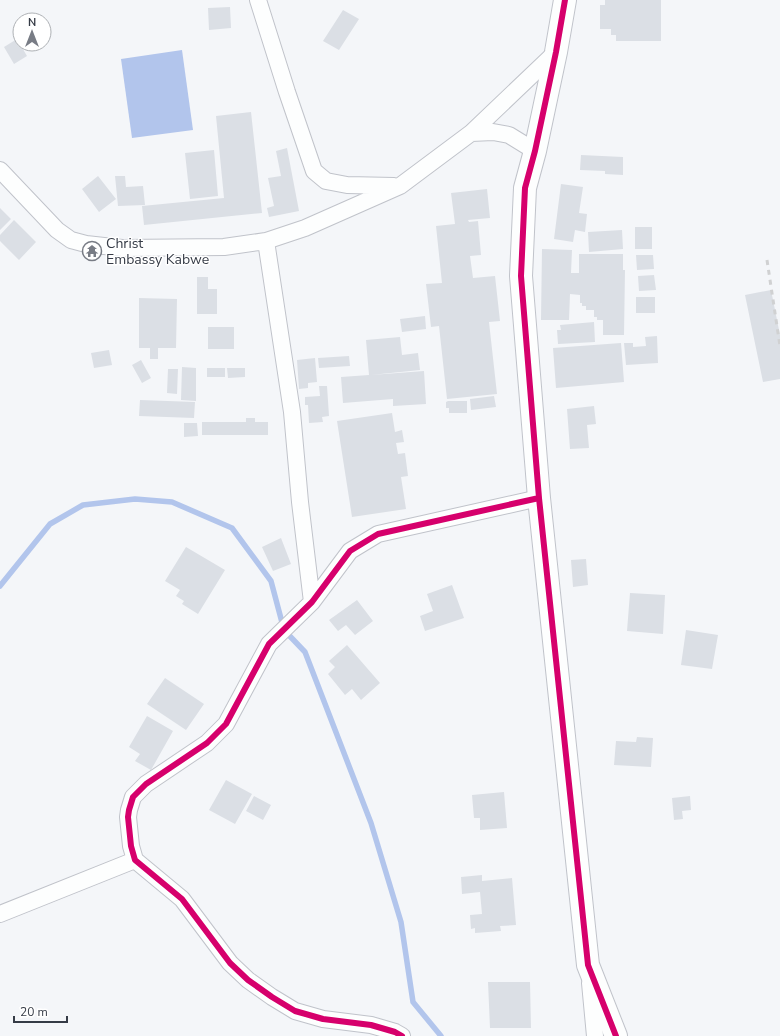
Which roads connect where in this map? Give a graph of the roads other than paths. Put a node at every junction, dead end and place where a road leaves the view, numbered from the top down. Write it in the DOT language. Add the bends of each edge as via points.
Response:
graph roads {
  1 [pos="258,0"];
  2 [pos="565,0"];
  3 [pos="556,52"];
  4 [pos="471,133"];
  5 [pos="536,151"];
  6 [pos="0,170"];
  7 [pos="400,186"];
  8 [pos="266,241"];
  9 [pos="540,498"];
  10 [pos="312,602"];
  11 [pos="135,860"];
  12 [pos="0,914"];
  13 [pos="588,965"];
  14 [pos="402,1036"];
  15 [pos="595,1036"];
  16 [pos="616,1036"];
  1 -- 7 [label="street" via="314,171 326,181 347,185"];
  2 -- 3 [label="street"];
  3 -- 4 [label="street"];
  3 -- 5 [label="street"];
  4 -- 5 [label="street" via="493,132 509,135"];
  4 -- 7 [label="street"];
  5 -- 9 [label="street" via="526,188 521,276"];
  6 -- 8 [label="street" via="57,230 71,240 122,248 216,247"];
  7 -- 8 [label="street" via="305,228"];
  8 -- 10 [label="street" via="292,412"];
  9 -- 10 [label="street" via="378,534 350,551"];
  9 -- 13 [label="street"];
  10 -- 11 [label="street" via="269,644 226,724 207,743 146,784 133,797 128,817"];
  11 -- 12 [label="street"];
  11 -- 14 [label="street" via="182,899 230,963 272,997 295,1011 324,1019 370,1026"];
  13 -- 15 [label="street"];
  13 -- 16 [label="street"];
}
